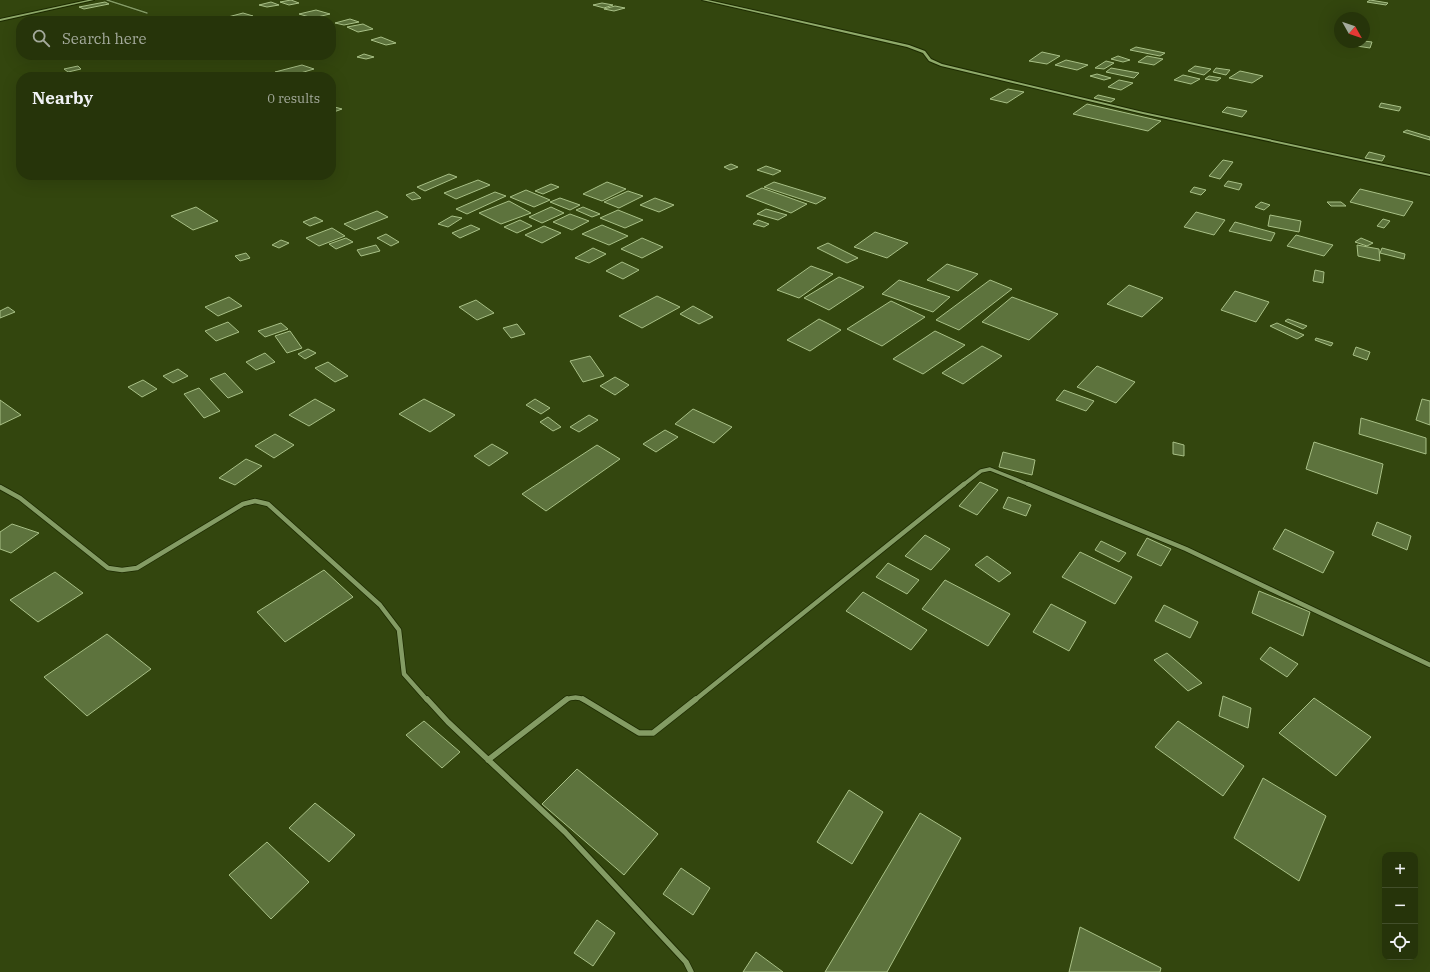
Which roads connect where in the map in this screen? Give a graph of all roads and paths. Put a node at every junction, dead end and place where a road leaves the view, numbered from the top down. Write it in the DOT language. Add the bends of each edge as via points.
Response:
graph roads {
  1 [pos="92,0"];
  2 [pos="107,0"];
  3 [pos="704,0"];
  4 [pos="147,13"];
  5 [pos="18,16"];
  6 [pos="16,17"];
  7 [pos="0,20"];
  8 [pos="1430,175"];
  9 [pos="0,487"];
  10 [pos="1430,665"];
  11 [pos="488,760"];
  12 [pos="691,972"];
  1 -- 5 [label="street"];
  2 -- 4 [label="street"];
  3 -- 8 [label="street" via="908,46 924,52 930,60 948,67 1143,113"];
  6 -- 7 [label="street"];
  9 -- 11 [label="street" via="20,498 108,568 122,570 137,568 244,504 255,501 268,504 380,605 399,630 404,674 448,722"];
  10 -- 11 [label="street" via="1186,549 990,469 981,471 654,733 639,733 580,697 573,697 566,699"];
  11 -- 12 [label="street" via="565,832 686,962"];
}
